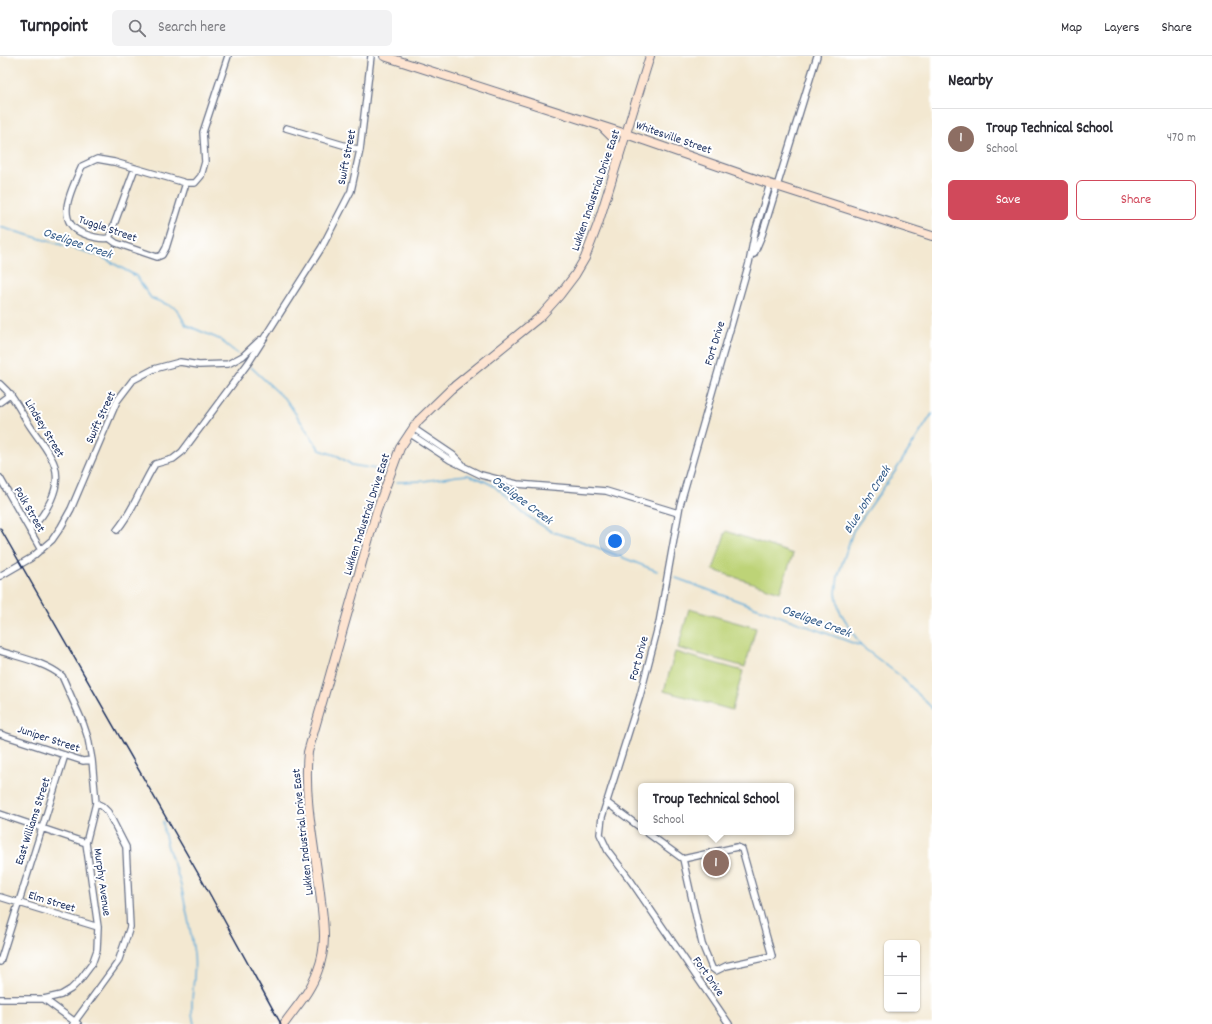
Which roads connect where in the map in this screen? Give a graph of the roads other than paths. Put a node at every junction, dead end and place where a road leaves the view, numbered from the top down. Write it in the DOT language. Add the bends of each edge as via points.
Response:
graph roads {
  1 [pos="228,56"];
  2 [pos="371,56"];
  3 [pos="384,56"];
  4 [pos="650,56"];
  5 [pos="817,56"];
  6 [pos="600,125"];
  7 [pos="286,128"];
  8 [pos="626,134"];
  9 [pos="360,150"];
  10 [pos="619,158"];
  11 [pos="135,168"];
  12 [pos="186,183"];
  13 [pos="774,185"];
  14 [pos="932,236"];
  15 [pos="109,238"];
  16 [pos="266,334"];
  17 [pos="0,384"];
  18 [pos="11,394"];
  19 [pos="0,402"];
  20 [pos="411,430"];
  21 [pos="0,478"];
  22 [pos="678,513"];
  23 [pos="30,529"];
  24 [pos="117,530"];
  25 [pos="41,550"];
  26 [pos="0,576"];
  27 [pos="0,651"];
  28 [pos="0,734"];
  29 [pos="65,755"];
  30 [pos="92,760"];
  31 [pos="606,802"];
  32 [pos="96,803"];
  33 [pos="0,814"];
  34 [pos="638,826"];
  35 [pos="41,828"];
  36 [pos="650,835"];
  37 [pos="86,843"];
  38 [pos="683,860"];
  39 [pos="0,897"];
  40 [pos="18,903"];
  41 [pos="98,927"];
  42 [pos="0,962"];
  43 [pos="0,999"];
  44 [pos="44,999"];
  45 [pos="75,1023"];
  46 [pos="284,1024"];
  47 [pos="729,1024"];
  1 -- 12 [label="street" via="203,132 205,162 201,176 195,184"];
  2 -- 9 [label="street, Swift Street"];
  3 -- 6 [label="main road, Whitesville Street"];
  4 -- 8 [label="main road, Lukken Industrial Drive East"];
  5 -- 13 [label="street, Fort Drive"];
  6 -- 8 [label="main road, Whitesville Street"];
  6 -- 10 [label="main road" via="611,135"];
  7 -- 9 [label="street"];
  8 -- 10 [label="main road, Lukken Industrial Drive East"];
  8 -- 13 [label="main road, Whitesville Street"];
  9 -- 16 [label="street, Swift Street" via="351,191 337,221"];
  10 -- 20 [label="main road, Lukken Industrial Drive East" via="585,258 565,290 540,316 451,389"];
  11 -- 12 [label="street, Tuggle Street"];
  11 -- 15 [label="street"];
  11 -- 15 [label="street, Tuggle Street" via="97,159 82,166 74,185 66,210 67,220 72,228 87,235"];
  12 -- 15 [label="street, Tuggle Street" via="162,255 157,257 116,243"];
  13 -- 14 [label="main road, Whitesville Street"];
  13 -- 22 [label="street, Fort Drive" via="762,235 749,263 710,394"];
  16 -- 24 [label="street, Swift Street" via="249,362 182,452 173,459 155,464 144,481 129,516"];
  16 -- 25 [label="street, Swift Street" via="243,356 228,364 199,365 180,362 154,369 133,380 117,401 71,509 52,540"];
  17 -- 18 [label="street, Lindsey Street"];
  18 -- 19 [label="street"];
  18 -- 23 [label="street, Lindsey Street" via="45,446 57,471 55,492 38,523"];
  20 -- 22 [label="street" via="481,475 518,484 606,491"];
  20 -- 46 [label="main road, Lukken Industrial Drive East" via="396,456 377,510 308,752 307,782 324,941 321,964 315,978"];
  21 -- 23 [label="street, Polk Street"];
  22 -- 31 [label="street, Fort Drive" via="659,623 640,696"];
  23 -- 25 [label="street, Polk Street"];
  25 -- 26 [label="street, Swift Street"];
  27 -- 30 [label="street, Murphy Avenue" via="55,670 62,676 83,723"];
  28 -- 29 [label="street, Juniper Street"];
  29 -- 30 [label="street, Juniper Street" via="83,761"];
  29 -- 35 [label="street, East Williams Street"];
  30 -- 32 [label="street, Murphy Avenue"];
  31 -- 34 [label="street"];
  31 -- 47 [label="street, Fort Drive" via="600,834 602,842"];
  32 -- 37 [label="street, Murphy Avenue"];
  32 -- 45 [label="street" via="108,812 126,847 130,926 118,962"];
  33 -- 35 [label="street"];
  35 -- 37 [label="street"];
  35 -- 40 [label="street, East Williams Street"];
  36 -- 38 [label="street"];
  37 -- 41 [label="street, Murphy Avenue"];
  38 -- 38 [label="street" via="702,944 712,968 716,971 726,966 772,956 742,848"];
  39 -- 40 [label="street, Elm Street"];
  40 -- 41 [label="street, Elm Street"];
  40 -- 42 [label="street, East Williams Street"];
  41 -- 44 [label="street, Murphy Avenue" via="97,950 92,964 80,980 61,995"];
  43 -- 44 [label="street, Murphy Avenue"];
  44 -- 45 [label="street"];
}
